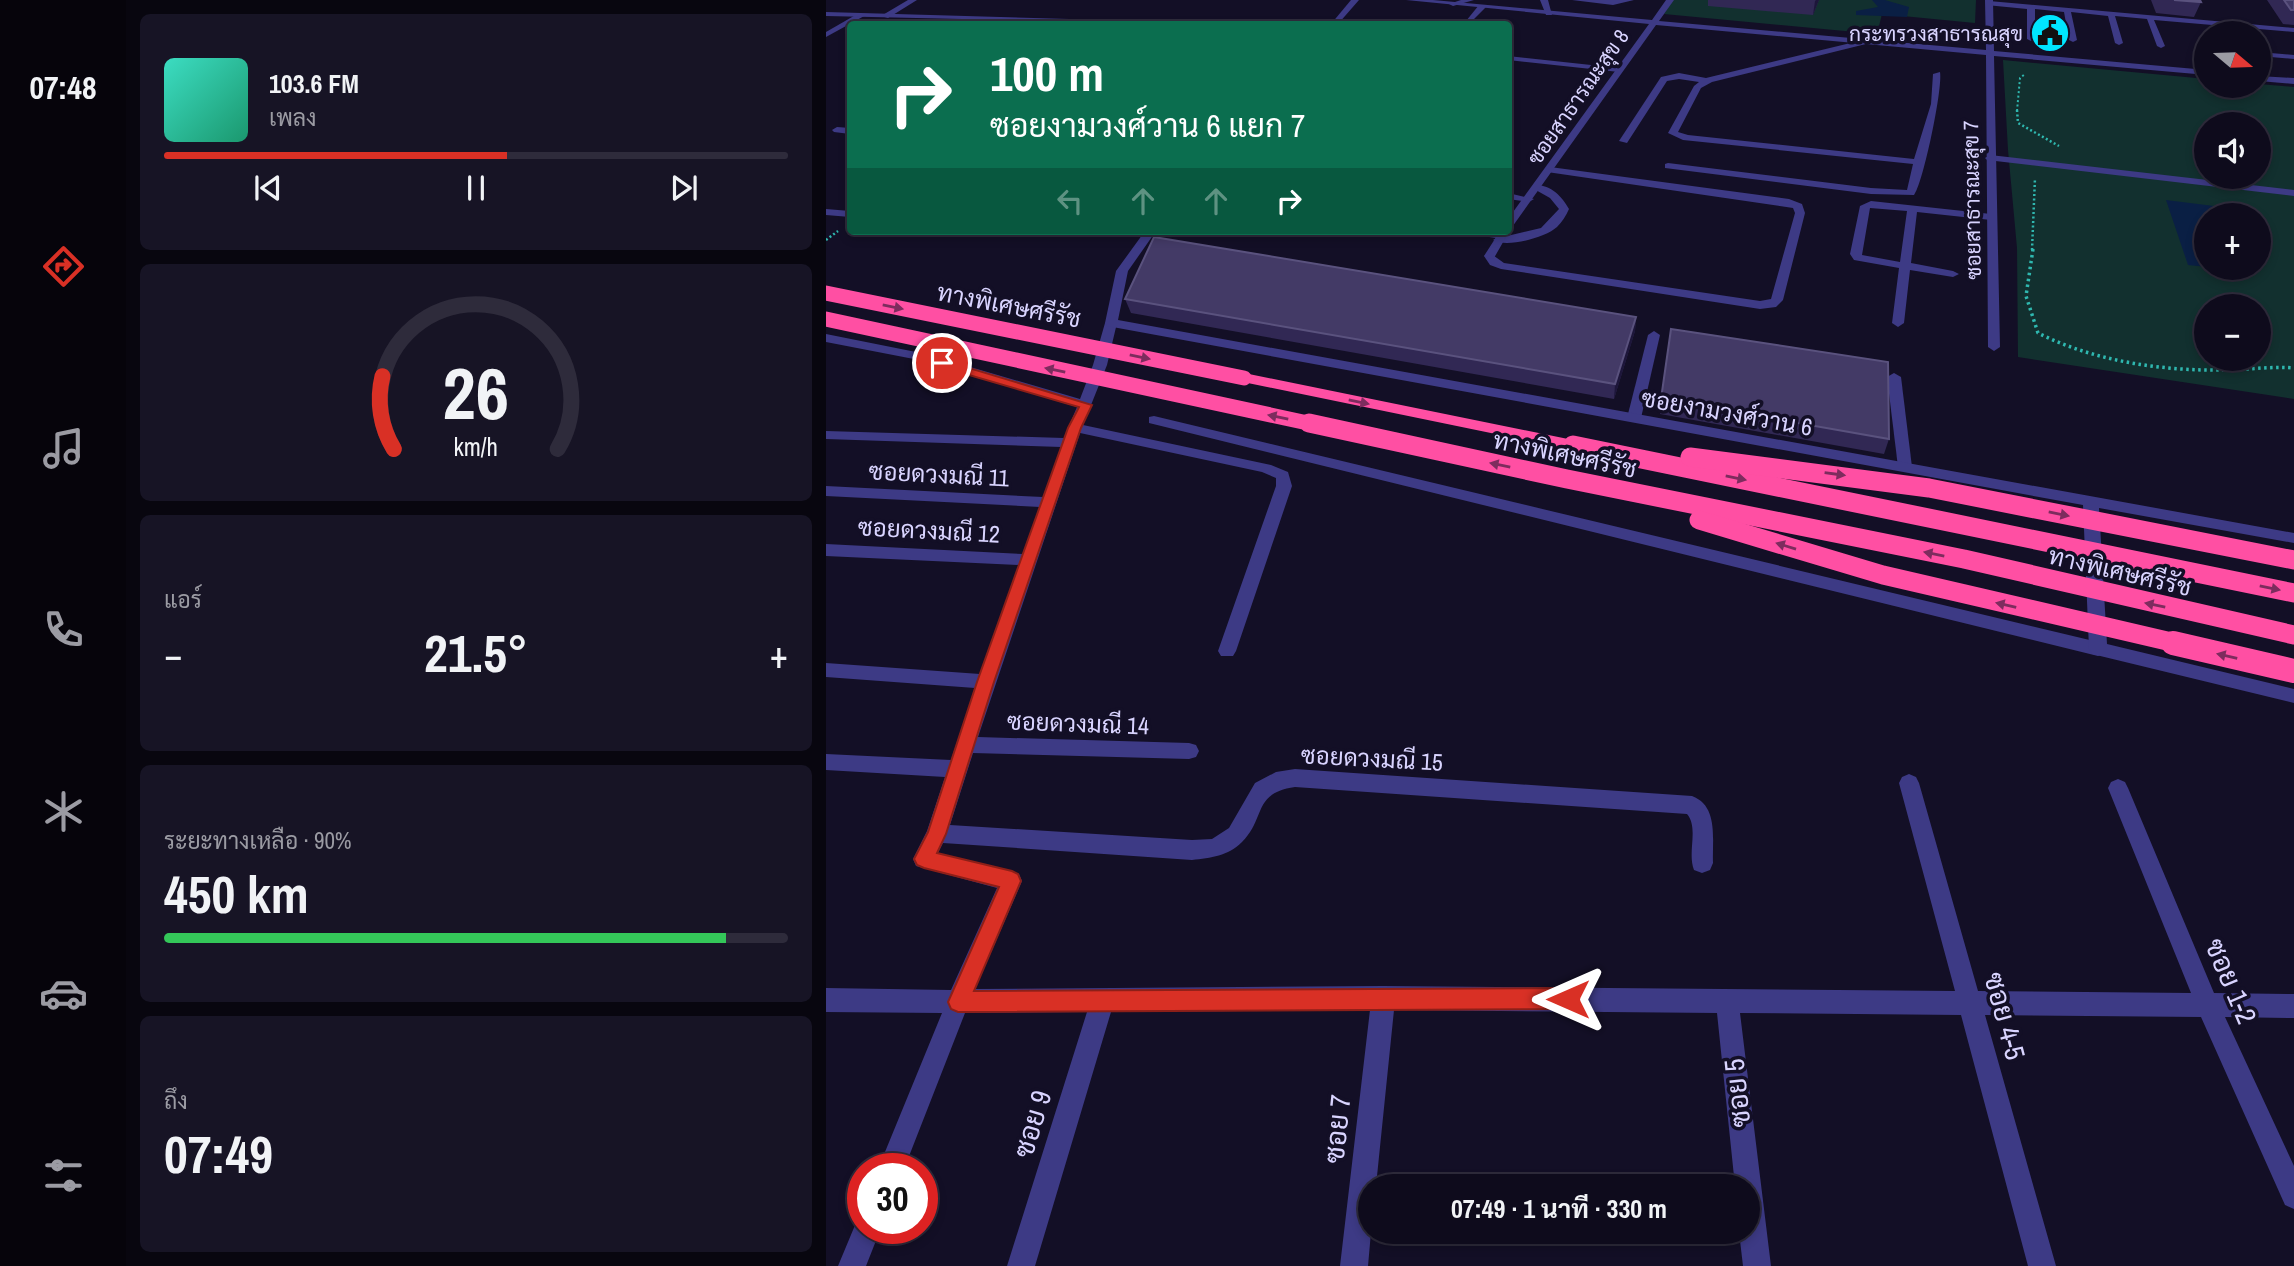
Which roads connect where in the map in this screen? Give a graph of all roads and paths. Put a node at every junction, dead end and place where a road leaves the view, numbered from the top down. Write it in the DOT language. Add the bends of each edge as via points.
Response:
graph roads {
  1 [pos="913,0"];
  2 [pos="1355,0"];
  3 [pos="1410,0"];
  4 [pos="1471,0"];
  5 [pos="1544,0"];
  6 [pos="1576,0"];
  7 [pos="1630,0"];
  8 [pos="1670,0"];
  9 [pos="2084,0"];
  10 [pos="1989,1"];
  11 [pos="1452,4"];
  12 [pos="2033,5"];
  13 [pos="1482,7"];
  14 [pos="2067,10"];
  15 [pos="2087,12"];
  16 [pos="1549,13"];
  17 [pos="826,14"];
  18 [pos="2110,14"];
  19 [pos="862,15"];
  20 [pos="885,16"];
  21 [pos="2150,18"];
  22 [pos="851,21"];
  23 [pos="1067,21"];
  24 [pos="1337,21"];
  25 [pos="1473,21"];
  26 [pos="1654,22"];
  27 [pos="847,23"];
  28 [pos="2294,30"];
  29 [pos="826,35"];
  30 [pos="2031,39"];
  31 [pos="2073,40"];
  32 [pos="1863,42"];
  33 [pos="2119,43"];
  34 [pos="2161,46"];
  35 [pos="1989,53"];
  36 [pos="2272,55"];
  37 [pos="2294,57"];
  38 [pos="1512,58"];
  39 [pos="1619,70"];
  40 [pos="2029,71"];
  41 [pos="2194,72"];
  42 [pos="1937,74"];
  43 [pos="2272,79"];
  44 [pos="1706,81"];
  45 [pos="2294,81"];
  46 [pos="837,130"];
  47 [pos="847,131"];
  48 [pos="1624,141"];
  49 [pos="1990,158"];
  50 [pos="1918,162"];
  51 [pos="2035,162"];
  52 [pos="1668,166"];
  53 [pos="1550,170"];
  54 [pos="1538,187"];
  55 [pos="2294,193"];
  56 [pos="1512,197"];
  57 [pos="1529,199"];
  58 [pos="1912,210"];
  59 [pos="826,212"];
  60 [pos="847,214"];
  61 [pos="1991,217"];
  62 [pos="1512,222"];
  63 [pos="1512,234"];
  64 [pos="1148,235"];
  65 [pos="1503,235"];
  66 [pos="1906,267"];
  67 [pos="1953,274"];
  68 [pos="826,293"];
  69 [pos="826,319"];
  70 [pos="1111,323"];
  71 [pos="1898,323"];
  72 [pos="1654,335"];
  73 [pos="826,338"];
  74 [pos="1994,346"];
  75 [pos="2294,368"];
  76 [pos="1894,377"];
  77 [pos="1086,405"];
  78 [pos="1634,418"];
  79 [pos="1154,420"];
  80 [pos="826,435"];
  81 [pos="1073,435"];
  82 [pos="1573,446"];
  83 [pos="1905,467"];
  84 [pos="1567,479"];
  85 [pos="826,491"];
  86 [pos="2091,501"];
  87 [pos="1049,502"];
  88 [pos="2294,538"];
  89 [pos="826,550"];
  90 [pos="1029,560"];
  91 [pos="2294,560"];
  92 [pos="2294,593"];
  93 [pos="2294,635"];
  94 [pos="2098,649"];
  95 [pos="1227,651"];
  96 [pos="826,670"];
  97 [pos="2294,671"];
  98 [pos="986,682"];
  99 [pos="2294,696"];
  100 [pos="965,745"];
  101 [pos="1189,751"];
  102 [pos="826,762"];
  103 [pos="957,769"];
  104 [pos="1909,782"];
  105 [pos="2118,788"];
  106 [pos="937,834"];
  107 [pos="1702,863"];
  108 [pos="1383,998"];
  109 [pos="1727,999"];
  110 [pos="826,1000"];
  111 [pos="1103,1000"];
  112 [pos="958,1002"];
  113 [pos="1970,1002"];
  114 [pos="2207,1004"];
  115 [pos="2294,1006"];
  116 [pos="897,1153"];
  117 [pos="1746,1174"];
  118 [pos="2294,1196"];
  119 [pos="861,1244"];
  120 [pos="1754,1244"];
  121 [pos="852,1266"];
  122 [pos="1021,1266"];
  123 [pos="1354,1266"];
  124 [pos="1757,1266"];
  125 [pos="2042,1266"];
  1 -- 20 [label="street"];
  2 -- 24 [label="street"];
  3 -- 11 [label="street"];
  4 -- 11 [label="street"];
  5 -- 16 [label="street"];
  6 -- 7 [label="street"];
  8 -- 26 [label="street, ซอยสาธารณะสุข 8"];
  9 -- 15 [label="street"];
  10 -- 12 [label="street"];
  10 -- 35 [label="street, ซอยสาธารณะสุข 7"];
  11 -- 13 [label="street"];
  12 -- 14 [label="street"];
  12 -- 30 [label="street"];
  13 -- 16 [label="street"];
  13 -- 25 [label="street" via="1469,19"];
  14 -- 15 [label="street"];
  14 -- 31 [label="street"];
  15 -- 18 [label="street"];
  16 -- 26 [label="street"];
  17 -- 19 [label="street"];
  18 -- 21 [label="street" via="2131,12"];
  18 -- 33 [label="street"];
  19 -- 20 [label="street"];
  19 -- 22 [label="street"];
  20 -- 23 [label="street"];
  21 -- 28 [label="street"];
  21 -- 34 [label="street"];
  26 -- 32 [label="street"];
  26 -- 39 [label="street, ซอยสาธารณะสุข 8"];
  27 -- 29 [label="street"];
  32 -- 35 [label="street"];
  32 -- 44 [label="street"];
  35 -- 41 [label="street"];
  35 -- 49 [label="street, ซอยสาธารณะสุข 7"];
  36 -- 37 [label="street"];
  38 -- 39 [label="street"];
  39 -- 53 [label="street, ซอยสาธารณะสุข 8"];
  40 -- 51 [label="path" via="2020,78 2015,108 2018,123 2060,146 2059,156"];
  42 -- 50 [label="street" via="1935,104"];
  43 -- 45 [label="street"];
  44 -- 48 [label="street" via="1679,76 1664,79"];
  44 -- 50 [label="street" via="1698,86 1673,133 1677,136"];
  46 -- 47 [label="street"];
  49 -- 51 [label="street"];
  49 -- 61 [label="street, ซอยสาธารณะสุข 7"];
  50 -- 52 [label="street" via="1910,193"];
  51 -- 55 [label="street"];
  51 -- 75 [label="path" via="2033,246 2026,296 2038,333 2058,345 2118,360 2214,370"];
  53 -- 54 [label="street, ซอยสาธารณะสุข 8"];
  53 -- 65 [label="street, ซอยสาธารณะสุข 8" via="1798,206 1777,300 1760,305 1494,263 1490,256"];
  54 -- 57 [label="street, ซอยสาธารณะสุข 8"];
  54 -- 63 [label="street" via="1561,202 1560,218 1537,236"];
  56 -- 57 [label="street"];
  57 -- 62 [label="street, ซอยสาธารณะสุข 8"];
  58 -- 61 [label="street"];
  58 -- 66 [label="street"];
  58 -- 66 [label="street" via="1865,206 1856,254 1863,261"];
  59 -- 60 [label="street"];
  61 -- 74 [label="street, ซอยสาธารณะสุข 7"];
  64 -- 70 [label="street" via="1122,271"];
  66 -- 67 [label="street"];
  66 -- 71 [label="street"];
  68 -- 82 [label="highway, ทางพิเศษศรีรัช, one-way, bridge"];
  84 -- 69 [label="highway, ทางพิเศษศรีรัช, one-way, bridge"];
  70 -- 77 [label="street"];
  70 -- 78 [label="street, ซอยงามวงศ์วาน 6"];
  72 -- 78 [label="street"];
  73 -- 77 [label="street" via="921,357"];
  76 -- 83 [label="street"];
  77 -- 81 [label="street"];
  78 -- 83 [label="street, ซอยงามวงศ์วาน 6"];
  79 -- 94 [label="street"];
  80 -- 81 [label="street"];
  81 -- 87 [label="street"];
  81 -- 95 [label="street" via="1266,468 1283,475 1284,486"];
  82 -- 91 [label="highway, one-way, bridge" via="1929,488"];
  82 -- 92 [label="highway, ทางพิเศษศรีรัช, one-way, bridge"];
  83 -- 86 [label="street, ซอยงามวงศ์วาน 6"];
  93 -- 84 [label="highway, ทางพิเศษศรีรัช, one-way, bridge" via="1964,559"];
  97 -- 84 [label="highway, one-way, bridge" via="1883,575"];
  85 -- 87 [label="street, ซอยดวงมณี 11"];
  86 -- 88 [label="street, ซอยงามวงศ์วาน 6"];
  86 -- 94 [label="street"];
  87 -- 90 [label="street"];
  89 -- 90 [label="street, ซอยดวงมณี 12"];
  90 -- 98 [label="street"];
  94 -- 99 [label="street"];
  96 -- 98 [label="street"];
  98 -- 100 [label="street"];
  100 -- 101 [label="street, ซอยดวงมณี 14"];
  100 -- 103 [label="street"];
  102 -- 103 [label="street"];
  103 -- 106 [label="street"];
  104 -- 113 [label="street, ซอย 4-5"];
  105 -- 114 [label="street, ซอย 1-2"];
  106 -- 107 [label="street, ซอยดวงมณี 15" via="1216,848 1236,835 1262,789 1295,778 1692,805 1702,817"];
  106 -- 112 [label="street" via="924,859 1012,881"];
  108 -- 109 [label="street"];
  108 -- 111 [label="street"];
  108 -- 123 [label="street, ซอย 7"];
  109 -- 113 [label="street"];
  109 -- 117 [label="street, ซอย 5"];
  110 -- 112 [label="street"];
  111 -- 112 [label="street"];
  111 -- 122 [label="street, ซอย 9"];
  112 -- 116 [label="street"];
  113 -- 114 [label="street"];
  113 -- 125 [label="street, ซอย 4-5"];
  114 -- 115 [label="street"];
  114 -- 118 [label="street, ซอย 1-2"];
  119 -- 121 [label="street"];
  120 -- 124 [label="street, ซอย 5"];
}
